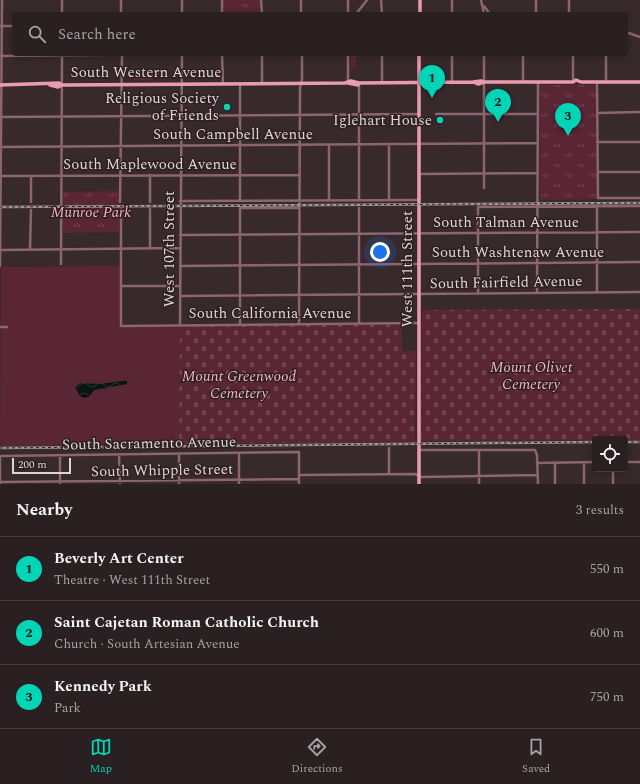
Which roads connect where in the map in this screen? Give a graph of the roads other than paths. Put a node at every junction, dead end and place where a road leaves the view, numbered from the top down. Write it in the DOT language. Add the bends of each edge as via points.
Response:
graph roads {
  1 [pos="2,0"];
  2 [pos="62,0"];
  3 [pos="121,0"];
  4 [pos="182,0"];
  5 [pos="222,0"];
  6 [pos="262,0"];
  7 [pos="301,0"];
  8 [pos="348,0"];
  9 [pos="367,0"];
  10 [pos="382,0"];
  11 [pos="420,0"];
  12 [pos="452,0"];
  13 [pos="481,0"];
  14 [pos="536,0"];
  15 [pos="569,0"];
  16 [pos="483,6"];
  17 [pos="62,12"];
  18 [pos="121,12"];
  19 [pos="182,12"];
  20 [pos="222,12"];
  21 [pos="262,12"];
  22 [pos="301,12"];
  23 [pos="348,12"];
  24 [pos="358,12"];
  25 [pos="382,12"];
  26 [pos="420,12"];
  27 [pos="452,12"];
  28 [pos="484,12"];
  29 [pos="488,12"];
  30 [pos="536,12"];
  31 [pos="569,12"];
  32 [pos="1,26"];
  33 [pos="12,26"];
  34 [pos="628,33"];
  35 [pos="640,37"];
  36 [pos="1,56"];
  37 [pos="12,56"];
  38 [pos="62,56"];
  39 [pos="122,56"];
  40 [pos="182,56"];
  41 [pos="222,56"];
  42 [pos="262,56"];
  43 [pos="302,56"];
  44 [pos="348,56"];
  45 [pos="382,56"];
  46 [pos="420,56"];
  47 [pos="452,56"];
  48 [pos="484,56"];
  49 [pos="523,56"];
  50 [pos="573,56"];
  51 [pos="606,56"];
  52 [pos="484,82"];
  53 [pos="524,82"];
  54 [pos="538,82"];
  55 [pos="573,82"];
  56 [pos="597,82"];
  57 [pos="606,82"];
  58 [pos="640,82"];
  59 [pos="348,83"];
  60 [pos="359,83"];
  61 [pos="382,83"];
  62 [pos="419,83"];
  63 [pos="452,83"];
  64 [pos="121,84"];
  65 [pos="181,84"];
  66 [pos="223,84"];
  67 [pos="240,84"];
  68 [pos="262,84"];
  69 [pos="301,84"];
  70 [pos="1,85"];
  71 [pos="62,85"];
  72 [pos="640,112"];
  73 [pos="597,113"];
  74 [pos="359,114"];
  75 [pos="419,114"];
  76 [pos="436,114"];
  77 [pos="484,114"];
  78 [pos="538,114"];
  79 [pos="240,115"];
  80 [pos="300,115"];
  81 [pos="61,116"];
  82 [pos="121,116"];
  83 [pos="180,116"];
  84 [pos="1,117"];
  85 [pos="597,142"];
  86 [pos="640,142"];
  87 [pos="538,143"];
  88 [pos="329,144"];
  89 [pos="359,144"];
  90 [pos="389,144"];
  91 [pos="419,144"];
  92 [pos="484,144"];
  93 [pos="240,145"];
  94 [pos="300,145"];
  95 [pos="61,146"];
  96 [pos="120,146"];
  97 [pos="180,146"];
  98 [pos="1,147"];
  99 [pos="598,172"];
  100 [pos="640,172"];
  101 [pos="538,173"];
  102 [pos="419,174"];
  103 [pos="484,174"];
  104 [pos="180,175"];
  105 [pos="240,175"];
  106 [pos="300,175"];
  107 [pos="1,176"];
  108 [pos="31,176"];
  109 [pos="61,176"];
  110 [pos="120,176"];
  111 [pos="150,176"];
  112 [pos="484,188"];
  113 [pos="640,198"];
  114 [pos="329,200"];
  115 [pos="359,200"];
  116 [pos="389,200"];
  117 [pos="419,200"];
  118 [pos="180,201"];
  119 [pos="240,201"];
  120 [pos="300,201"];
  121 [pos="31,202"];
  122 [pos="120,202"];
  123 [pos="150,202"];
  124 [pos="640,206"];
  125 [pos="538,207"];
  126 [pos="597,207"];
  127 [pos="300,208"];
  128 [pos="359,208"];
  129 [pos="121,209"];
  130 [pos="150,209"];
  131 [pos="31,210"];
  132 [pos="597,232"];
  133 [pos="640,232"];
  134 [pos="478,233"];
  135 [pos="538,233"];
  136 [pos="299,234"];
  137 [pos="359,234"];
  138 [pos="419,234"];
  139 [pos="180,235"];
  140 [pos="240,235"];
  141 [pos="150,248"];
  142 [pos="180,248"];
  143 [pos="30,249"];
  144 [pos="61,249"];
  145 [pos="121,249"];
  146 [pos="0,250"];
  147 [pos="597,262"];
  148 [pos="640,262"];
  149 [pos="478,263"];
  150 [pos="538,263"];
  151 [pos="61,264"];
  152 [pos="359,264"];
  153 [pos="419,264"];
  154 [pos="240,265"];
  155 [pos="299,265"];
  156 [pos="0,266"];
  157 [pos="180,266"];
  158 [pos="121,286"];
  159 [pos="180,286"];
  160 [pos="597,292"];
  161 [pos="640,292"];
  162 [pos="537,293"];
  163 [pos="359,294"];
  164 [pos="419,294"];
  165 [pos="478,294"];
  166 [pos="240,295"];
  167 [pos="299,295"];
  168 [pos="180,296"];
  169 [pos="419,323"];
  170 [pos="240,324"];
  171 [pos="299,324"];
  172 [pos="359,324"];
  173 [pos="180,325"];
  174 [pos="0,327"];
  175 [pos="7,327"];
  176 [pos="389,448"];
  177 [pos="419,450"];
  178 [pos="479,450"];
  179 [pos="240,453"];
  180 [pos="119,454"];
  181 [pos="179,454"];
  182 [pos="60,455"];
  183 [pos="0,456"];
  184 [pos="592,462"];
  185 [pos="628,462"];
  186 [pos="640,462"];
  187 [pos="537,463"];
  188 [pos="555,463"];
  189 [pos="584,463"];
  190 [pos="613,472"];
  191 [pos="389,474"];
  192 [pos="299,475"];
  193 [pos="537,475"];
  194 [pos="419,476"];
  195 [pos="479,476"];
  196 [pos="299,479"];
  197 [pos="239,480"];
  198 [pos="120,482"];
  199 [pos="179,482"];
  200 [pos="0,483"];
  201 [pos="60,483"];
  202 [pos="239,484"];
  203 [pos="299,484"];
  204 [pos="419,484"];
  205 [pos="479,484"];
  206 [pos="538,484"];
  207 [pos="555,484"];
  208 [pos="584,484"];
  209 [pos="613,484"];
  1 -- 32 [label="street"];
  2 -- 17 [label="street"];
  3 -- 18 [label="street"];
  4 -- 19 [label="street"];
  5 -- 20 [label="street"];
  6 -- 21 [label="street"];
  7 -- 22 [label="street"];
  8 -- 23 [label="street"];
  9 -- 24 [label="street"];
  10 -- 25 [label="street"];
  11 -- 26 [label="main road"];
  12 -- 27 [label="street"];
  13 -- 16 [label="street"];
  14 -- 30 [label="street"];
  15 -- 31 [label="street"];
  16 -- 28 [label="street"];
  16 -- 29 [label="street"];
  32 -- 33 [label="street"];
  32 -- 36 [label="street"];
  34 -- 35 [label="street"];
  36 -- 37 [label="street"];
  36 -- 70 [label="street"];
  38 -- 71 [label="street"];
  39 -- 64 [label="street"];
  40 -- 65 [label="street, West 107th Street"];
  41 -- 66 [label="street"];
  42 -- 68 [label="street"];
  43 -- 69 [label="street"];
  44 -- 59 [label="street"];
  45 -- 61 [label="street"];
  46 -- 62 [label="main road, West 111th Street"];
  47 -- 63 [label="street"];
  48 -- 52 [label="street"];
  49 -- 53 [label="street"];
  50 -- 55 [label="street"];
  51 -- 57 [label="street"];
  52 -- 53 [label="main road, South Western Avenue"];
  52 -- 63 [label="main road, South Western Avenue"];
  52 -- 77 [label="street"];
  53 -- 54 [label="main road, South Western Avenue"];
  54 -- 55 [label="main road, South Western Avenue"];
  54 -- 78 [label="street"];
  55 -- 56 [label="main road, South Western Avenue"];
  56 -- 57 [label="main road, South Western Avenue"];
  56 -- 73 [label="street"];
  57 -- 58 [label="main road, South Western Avenue"];
  59 -- 60 [label="main road, South Western Avenue"];
  59 -- 69 [label="main road, South Western Avenue"];
  60 -- 61 [label="main road, South Western Avenue"];
  60 -- 74 [label="street"];
  61 -- 62 [label="main road, South Western Avenue"];
  62 -- 63 [label="main road, South Western Avenue"];
  62 -- 75 [label="main road, West 111th Street"];
  64 -- 65 [label="main road, South Western Avenue"];
  64 -- 71 [label="main road, South Western Avenue"];
  64 -- 82 [label="street"];
  65 -- 66 [label="main road, South Western Avenue"];
  65 -- 83 [label="street, West 107th Street"];
  66 -- 67 [label="main road, South Western Avenue"];
  67 -- 68 [label="main road, South Western Avenue"];
  67 -- 79 [label="street"];
  68 -- 69 [label="main road, South Western Avenue"];
  69 -- 80 [label="street"];
  70 -- 71 [label="main road, South Western Avenue"];
  70 -- 84 [label="street"];
  71 -- 81 [label="street"];
  72 -- 73 [label="street"];
  73 -- 85 [label="street"];
  74 -- 75 [label="street"];
  74 -- 80 [label="street"];
  74 -- 89 [label="street"];
  75 -- 91 [label="main road, West 111th Street"];
  76 -- 77 [label="street"];
  77 -- 78 [label="street"];
  77 -- 92 [label="street"];
  78 -- 87 [label="street"];
  79 -- 80 [label="street"];
  79 -- 83 [label="street"];
  79 -- 93 [label="street"];
  80 -- 94 [label="street"];
  81 -- 82 [label="street"];
  81 -- 84 [label="street"];
  81 -- 95 [label="street"];
  82 -- 83 [label="street"];
  82 -- 96 [label="street"];
  83 -- 97 [label="street, West 107th Street"];
  84 -- 98 [label="street"];
  85 -- 86 [label="street"];
  85 -- 99 [label="street"];
  87 -- 92 [label="street, South Campbell Avenue"];
  87 -- 101 [label="street"];
  88 -- 89 [label="street, South Campbell Avenue"];
  88 -- 94 [label="street, South Campbell Avenue"];
  88 -- 114 [label="street"];
  89 -- 90 [label="street, South Campbell Avenue"];
  89 -- 115 [label="street"];
  90 -- 91 [label="street, South Campbell Avenue"];
  90 -- 116 [label="street"];
  91 -- 92 [label="street, South Campbell Avenue"];
  91 -- 102 [label="main road, West 111th Street"];
  92 -- 103 [label="street"];
  93 -- 94 [label="street, South Campbell Avenue"];
  93 -- 97 [label="street, South Campbell Avenue"];
  93 -- 105 [label="street"];
  94 -- 106 [label="street"];
  95 -- 96 [label="street, South Campbell Avenue"];
  95 -- 98 [label="street, South Campbell Avenue"];
  95 -- 109 [label="street"];
  96 -- 97 [label="street, South Campbell Avenue"];
  96 -- 110 [label="street"];
  97 -- 104 [label="street, West 107th Street"];
  98 -- 107 [label="street"];
  99 -- 100 [label="street"];
  99 -- 113 [label="street" via="598,198"];
  101 -- 103 [label="street"];
  101 -- 125 [label="street"];
  102 -- 103 [label="street"];
  102 -- 117 [label="main road, West 111th Street"];
  103 -- 112 [label="street"];
  104 -- 105 [label="street, South Maplewood Avenue"];
  104 -- 111 [label="street, South Maplewood Avenue"];
  104 -- 118 [label="street, West 107th Street"];
  105 -- 106 [label="street, South Maplewood Avenue"];
  105 -- 119 [label="street"];
  106 -- 120 [label="street"];
  107 -- 108 [label="street, South Maplewood Avenue"];
  107 -- 146 [label="street"];
  108 -- 109 [label="street, South Maplewood Avenue"];
  108 -- 121 [label="street"];
  109 -- 110 [label="street, South Maplewood Avenue"];
  109 -- 144 [label="street"];
  110 -- 111 [label="street, South Maplewood Avenue"];
  110 -- 122 [label="street"];
  111 -- 123 [label="street"];
  114 -- 115 [label="street"];
  114 -- 120 [label="street"];
  115 -- 116 [label="street"];
  116 -- 117 [label="street"];
  117 -- 138 [label="main road, West 111th Street"];
  118 -- 119 [label="street"];
  118 -- 139 [label="street, West 107th Street"];
  119 -- 120 [label="street"];
  120 -- 127 [label="street"];
  124 -- 126 [label="street"];
  125 -- 126 [label="street"];
  125 -- 134 [label="street" via="478,207"];
  125 -- 135 [label="street"];
  126 -- 132 [label="street"];
  127 -- 136 [label="street"];
  127 -- 140 [label="street" via="240,208"];
  128 -- 137 [label="street"];
  129 -- 145 [label="street"];
  130 -- 141 [label="street"];
  131 -- 143 [label="street"];
  132 -- 133 [label="street, South Talman Avenue"];
  132 -- 135 [label="street, South Talman Avenue"];
  132 -- 147 [label="street"];
  134 -- 135 [label="street, South Talman Avenue"];
  134 -- 138 [label="street, South Talman Avenue"];
  134 -- 149 [label="street"];
  135 -- 150 [label="street"];
  136 -- 137 [label="street, South Talman Avenue"];
  136 -- 140 [label="street, South Talman Avenue"];
  136 -- 155 [label="street"];
  137 -- 138 [label="street, South Talman Avenue"];
  137 -- 152 [label="street"];
  138 -- 153 [label="main road, West 111th Street"];
  139 -- 140 [label="street, South Talman Avenue"];
  139 -- 142 [label="street, West 107th Street"];
  140 -- 154 [label="street"];
  141 -- 142 [label="street"];
  141 -- 145 [label="street"];
  142 -- 157 [label="street, West 107th Street"];
  143 -- 144 [label="street"];
  143 -- 146 [label="street"];
  144 -- 145 [label="street"];
  144 -- 151 [label="street"];
  145 -- 158 [label="street"];
  146 -- 156 [label="street"];
  147 -- 148 [label="street, South Washtenaw Avenue"];
  147 -- 150 [label="street, South Washtenaw Avenue"];
  147 -- 160 [label="street"];
  149 -- 150 [label="street, South Washtenaw Avenue"];
  149 -- 153 [label="street, South Washtenaw Avenue"];
  149 -- 165 [label="street"];
  150 -- 162 [label="street"];
  152 -- 153 [label="street, South Washtenaw Avenue"];
  152 -- 155 [label="street, South Washtenaw Avenue"];
  152 -- 163 [label="street"];
  153 -- 164 [label="main road, West 111th Street"];
  154 -- 155 [label="street, South Washtenaw Avenue"];
  154 -- 157 [label="street, South Washtenaw Avenue"];
  154 -- 166 [label="street"];
  155 -- 167 [label="street"];
  157 -- 159 [label="street, West 107th Street"];
  158 -- 159 [label="street"];
  158 -- 173 [label="street, South California Avenue" via="121,326"];
  159 -- 168 [label="street, West 107th Street"];
  160 -- 161 [label="street, South Fairfield Avenue"];
  160 -- 162 [label="street, South Fairfield Avenue"];
  162 -- 165 [label="street, South Fairfield Avenue"];
  163 -- 164 [label="street, South Fairfield Avenue"];
  163 -- 167 [label="street, South Fairfield Avenue"];
  163 -- 172 [label="street"];
  164 -- 165 [label="street, South Fairfield Avenue"];
  164 -- 169 [label="main road, West 111th Street"];
  166 -- 167 [label="street, South Fairfield Avenue"];
  166 -- 168 [label="street, South Fairfield Avenue"];
  166 -- 170 [label="street"];
  167 -- 171 [label="street"];
  168 -- 173 [label="street, West 107th Street"];
  169 -- 172 [label="street, South California Avenue"];
  169 -- 177 [label="main road, West 111th Street"];
  170 -- 171 [label="street, South California Avenue"];
  170 -- 173 [label="street, South California Avenue"];
  171 -- 172 [label="street, South California Avenue"];
  174 -- 175 [label="street"];
  176 -- 191 [label="street"];
  177 -- 178 [label="street"];
  177 -- 194 [label="main road, West 111th Street"];
  178 -- 187 [label="street" via="535,450"];
  178 -- 195 [label="street"];
  179 -- 181 [label="street, South Sacramento Avenue"];
  179 -- 192 [label="street, South Sacramento Avenue" via="299,452"];
  179 -- 197 [label="street"];
  180 -- 181 [label="street, South Sacramento Avenue"];
  180 -- 182 [label="street, South Sacramento Avenue"];
  180 -- 198 [label="street"];
  181 -- 199 [label="street"];
  182 -- 183 [label="street, South Sacramento Avenue"];
  182 -- 201 [label="street"];
  183 -- 200 [label="street"];
  184 -- 189 [label="street"];
  185 -- 186 [label="street"];
  187 -- 188 [label="street"];
  187 -- 193 [label="street"];
  188 -- 189 [label="street"];
  188 -- 207 [label="street"];
  189 -- 208 [label="street"];
  190 -- 209 [label="street"];
  191 -- 192 [label="street"];
  191 -- 194 [label="street"];
  192 -- 196 [label="street"];
  193 -- 195 [label="street"];
  193 -- 206 [label="street"];
  194 -- 195 [label="street"];
  194 -- 204 [label="main road, West 111th Street"];
  195 -- 205 [label="street"];
  196 -- 197 [label="street, South Whipple Street"];
  196 -- 203 [label="street"];
  197 -- 199 [label="street, South Whipple Street"];
  197 -- 202 [label="street"];
  198 -- 199 [label="street, South Whipple Street"];
  198 -- 201 [label="street, South Whipple Street"];
  200 -- 201 [label="street, South Whipple Street"];
}
